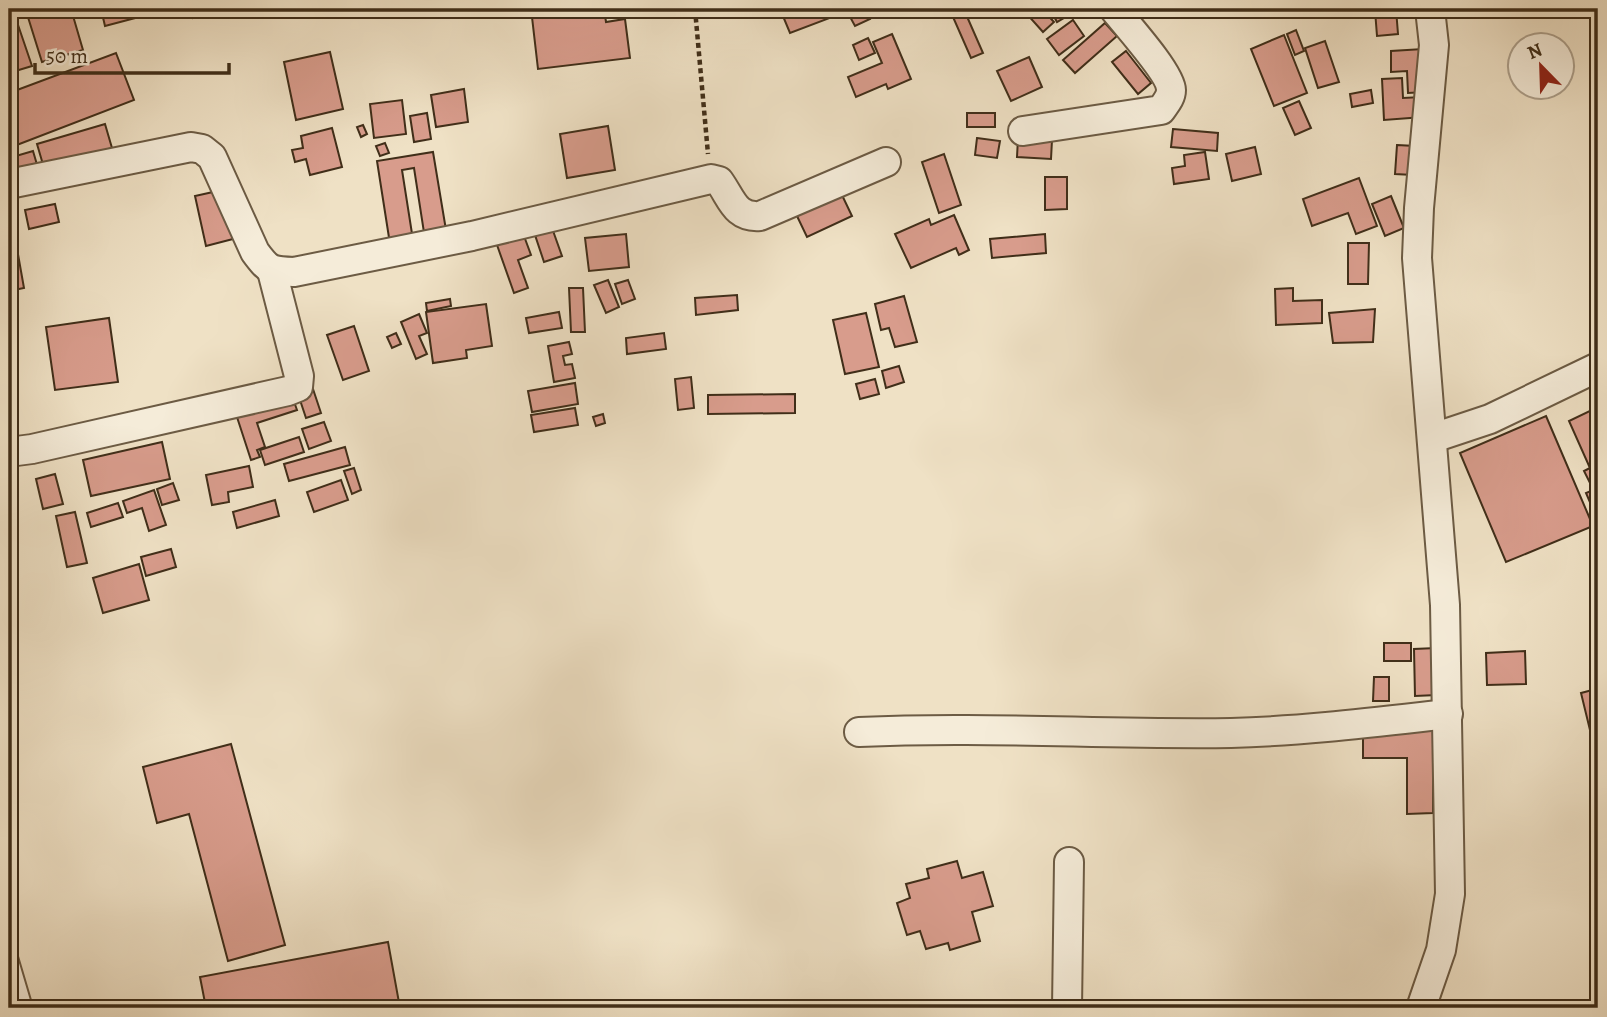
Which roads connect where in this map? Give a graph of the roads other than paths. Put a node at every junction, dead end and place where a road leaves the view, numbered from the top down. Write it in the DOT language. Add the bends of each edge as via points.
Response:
graph roads {
  1 [pos="1114,9"];
  2 [pos="1430,9"];
  3 [pos="1023,131"];
  4 [pos="886,162"];
  5 [pos="9,184"];
  6 [pos="272,271"];
  7 [pos="1598,367"];
  8 [pos="1433,438"];
  9 [pos="9,452"];
  10 [pos="1448,714"];
  11 [pos="859,732"];
  12 [pos="1069,862"];
  13 [pos="9,954"];
  14 [pos="24,1008"];
  15 [pos="1067,1008"];
  16 [pos="1421,1008"];
  1 -- 3 [label="street" via="1166,76 1171,90 1161,110"];
  2 -- 8 [label="street" via="1434,45 1417,258"];
  4 -- 6 [label="street" via="761,216 749,217 736,209 719,181 711,179 472,236 294,272"];
  5 -- 6 [label="street" via="191,147 202,149 212,157 255,252"];
  6 -- 9 [label="street" via="298,387"];
  7 -- 8 [label="street" via="1490,419"];
  8 -- 10 [label="street"];
  10 -- 11 [label="street" via="1234,733 933,728"];
  10 -- 16 [label="street" via="1450,894 1441,950"];
  12 -- 15 [label="street"];
  13 -- 14 [label="lane"];
}
